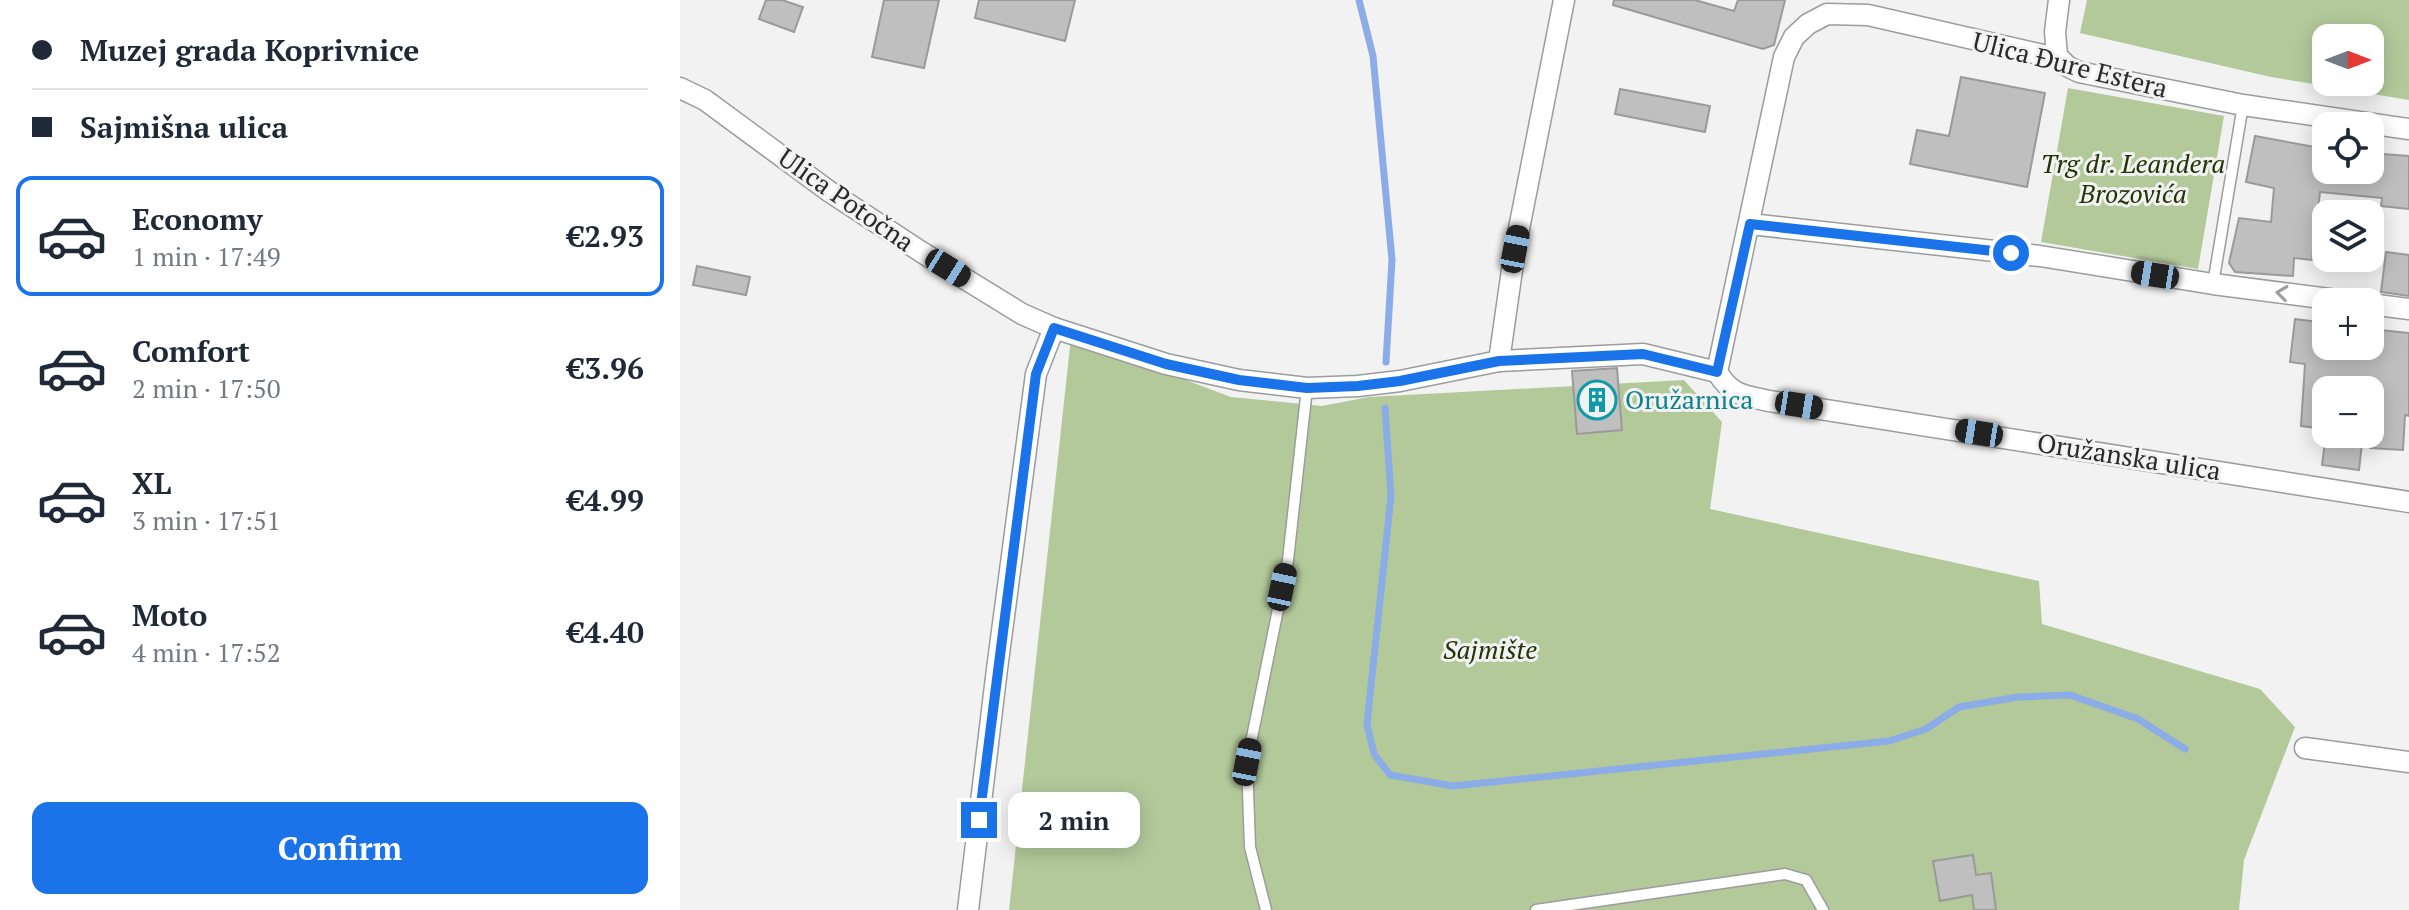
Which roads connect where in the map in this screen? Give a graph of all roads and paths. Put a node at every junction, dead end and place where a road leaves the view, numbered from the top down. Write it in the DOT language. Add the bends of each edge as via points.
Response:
graph roads {
  1 [pos="1564,0"];
  2 [pos="2059,0"];
  3 [pos="2057,56"];
  4 [pos="680,75"];
  5 [pos="680,88"];
  6 [pos="705,100"];
  7 [pos="2243,105"];
  8 [pos="2409,129"];
  9 [pos="1750,224"];
  10 [pos="2213,284"];
  11 [pos="2312,297"];
  12 [pos="2384,306"];
  13 [pos="2409,309"];
  14 [pos="1054,328"];
  15 [pos="1499,361"];
  16 [pos="1717,372"];
  17 [pos="1307,388"];
  18 [pos="2409,502"];
  19 [pos="2305,748"];
  20 [pos="2409,762"];
  21 [pos="968,910"];
  22 [pos="1266,910"];
  23 [pos="1536,910"];
  24 [pos="1823,910"];
  1 -- 15 [label="street" via="1515,249"];
  2 -- 3 [label="street"];
  3 -- 7 [label="street, Ulica Đure Estera" via="2079,72"];
  3 -- 9 [label="street, Ulica Đure Estera" via="1868,15 1827,14 1808,24 1784,57"];
  4 -- 6 [label="street"];
  5 -- 6 [label="street, Ulica Potočna"];
  6 -- 14 [label="street, Ulica Potočna" via="923,253"];
  7 -- 8 [label="street, Ulica Đure Estera"];
  7 -- 10 [label="lane"];
  9 -- 10 [label="street" via="2040,256"];
  9 -- 16 [label="street"];
  11 -- 10 [label="street, one-way"];
  12 -- 13 [label="street"];
  14 -- 17 [label="street, Ulica Potočna" via="1166,364"];
  14 -- 21 [label="street" via="1036,374"];
  15 -- 16 [label="street, Ulica Potočna" via="1643,354"];
  15 -- 17 [label="street, Ulica Potočna" via="1400,381"];
  16 -- 18 [label="street, Oružanska ulica" via="1737,394 1769,401"];
  17 -- 22 [label="lane" via="1288,560 1247,762 1250,847"];
  19 -- 20 [label="street"];
  23 -- 24 [label="lane" via="1785,874 1806,880"];
}
